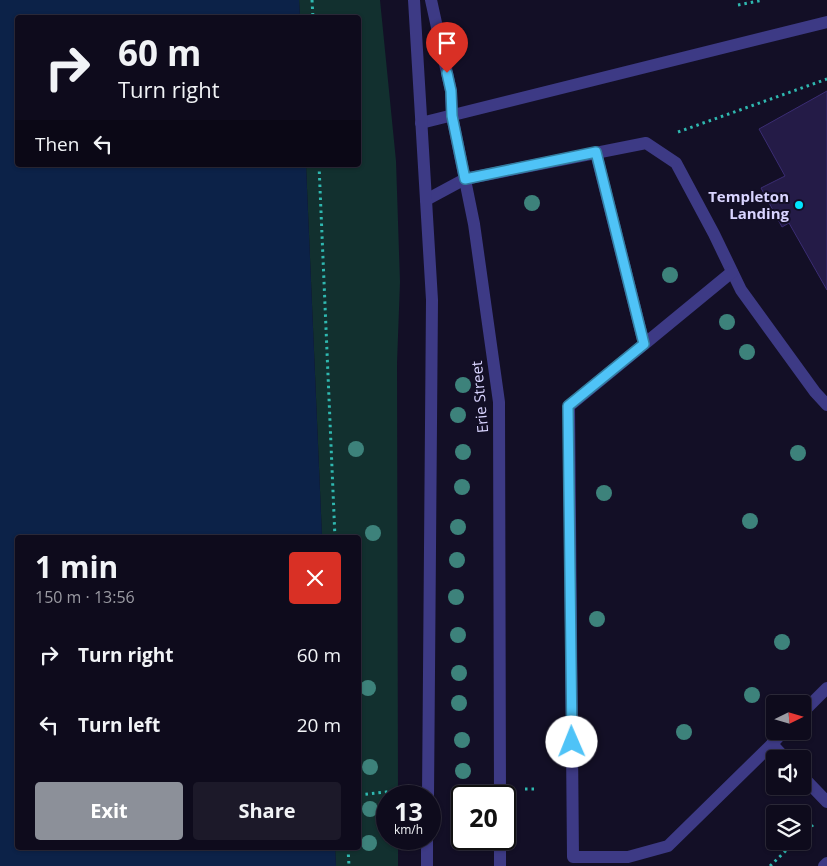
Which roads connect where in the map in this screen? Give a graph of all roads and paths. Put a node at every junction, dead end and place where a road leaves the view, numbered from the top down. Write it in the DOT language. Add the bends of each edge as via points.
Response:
graph roads {
  1 [pos="312,0"];
  2 [pos="414,0"];
  3 [pos="431,0"];
  4 [pos="762,0"];
  5 [pos="738,5"];
  6 [pos="313,15"];
  7 [pos="827,22"];
  8 [pos="827,79"];
  9 [pos="452,116"];
  10 [pos="421,123"];
  11 [pos="646,142"];
  12 [pos="596,152"];
  13 [pos="319,167"];
  14 [pos="465,179"];
  15 [pos="426,200"];
  16 [pos="732,272"];
  17 [pos="644,344"];
  18 [pos="827,405"];
  19 [pos="335,535"];
  20 [pos="827,688"];
  21 [pos="811,704"];
  22 [pos="776,740"];
  23 [pos="772,744"];
  24 [pos="778,750"];
  25 [pos="428,785"];
  26 [pos="500,785"];
  27 [pos="811,785"];
  28 [pos="538,788"];
  29 [pos="525,789"];
  30 [pos="376,793"];
  31 [pos="361,795"];
  32 [pos="827,802"];
  33 [pos="348,850"];
  34 [pos="427,850"];
  35 [pos="500,850"];
  36 [pos="787,850"];
  37 [pos="827,863"];
  38 [pos="349,866"];
  39 [pos="427,866"];
  40 [pos="500,866"];
  41 [pos="770,866"];
  42 [pos="824,866"];
  1 -- 6 [label="path"];
  2 -- 10 [label="street"];
  3 -- 9 [label="street, Erie Street" via="451,91"];
  4 -- 5 [label="path"];
  7 -- 9 [label="street"];
  8 -- 11 [label="path"];
  9 -- 10 [label="street"];
  9 -- 14 [label="street, Erie Street"];
  10 -- 15 [label="street"];
  11 -- 12 [label="street"];
  11 -- 16 [label="street" via="676,162"];
  12 -- 14 [label="street"];
  12 -- 17 [label="street"];
  13 -- 19 [label="path"];
  14 -- 15 [label="street"];
  14 -- 26 [label="street, Erie Street" via="499,402"];
  15 -- 25 [label="street" via="432,300"];
  16 -- 17 [label="street"];
  16 -- 18 [label="street" via="741,290"];
  17 -- 23 [label="street" via="568,406 573,857 628,857 668,846"];
  20 -- 21 [label="street"];
  22 -- 23 [label="street"];
  23 -- 24 [label="street"];
  27 -- 32 [label="street"];
  28 -- 29 [label="path"];
  30 -- 31 [label="path"];
  33 -- 38 [label="path"];
  34 -- 39 [label="street"];
  35 -- 40 [label="street"];
  36 -- 41 [label="path"];
  37 -- 42 [label="street"];
}
